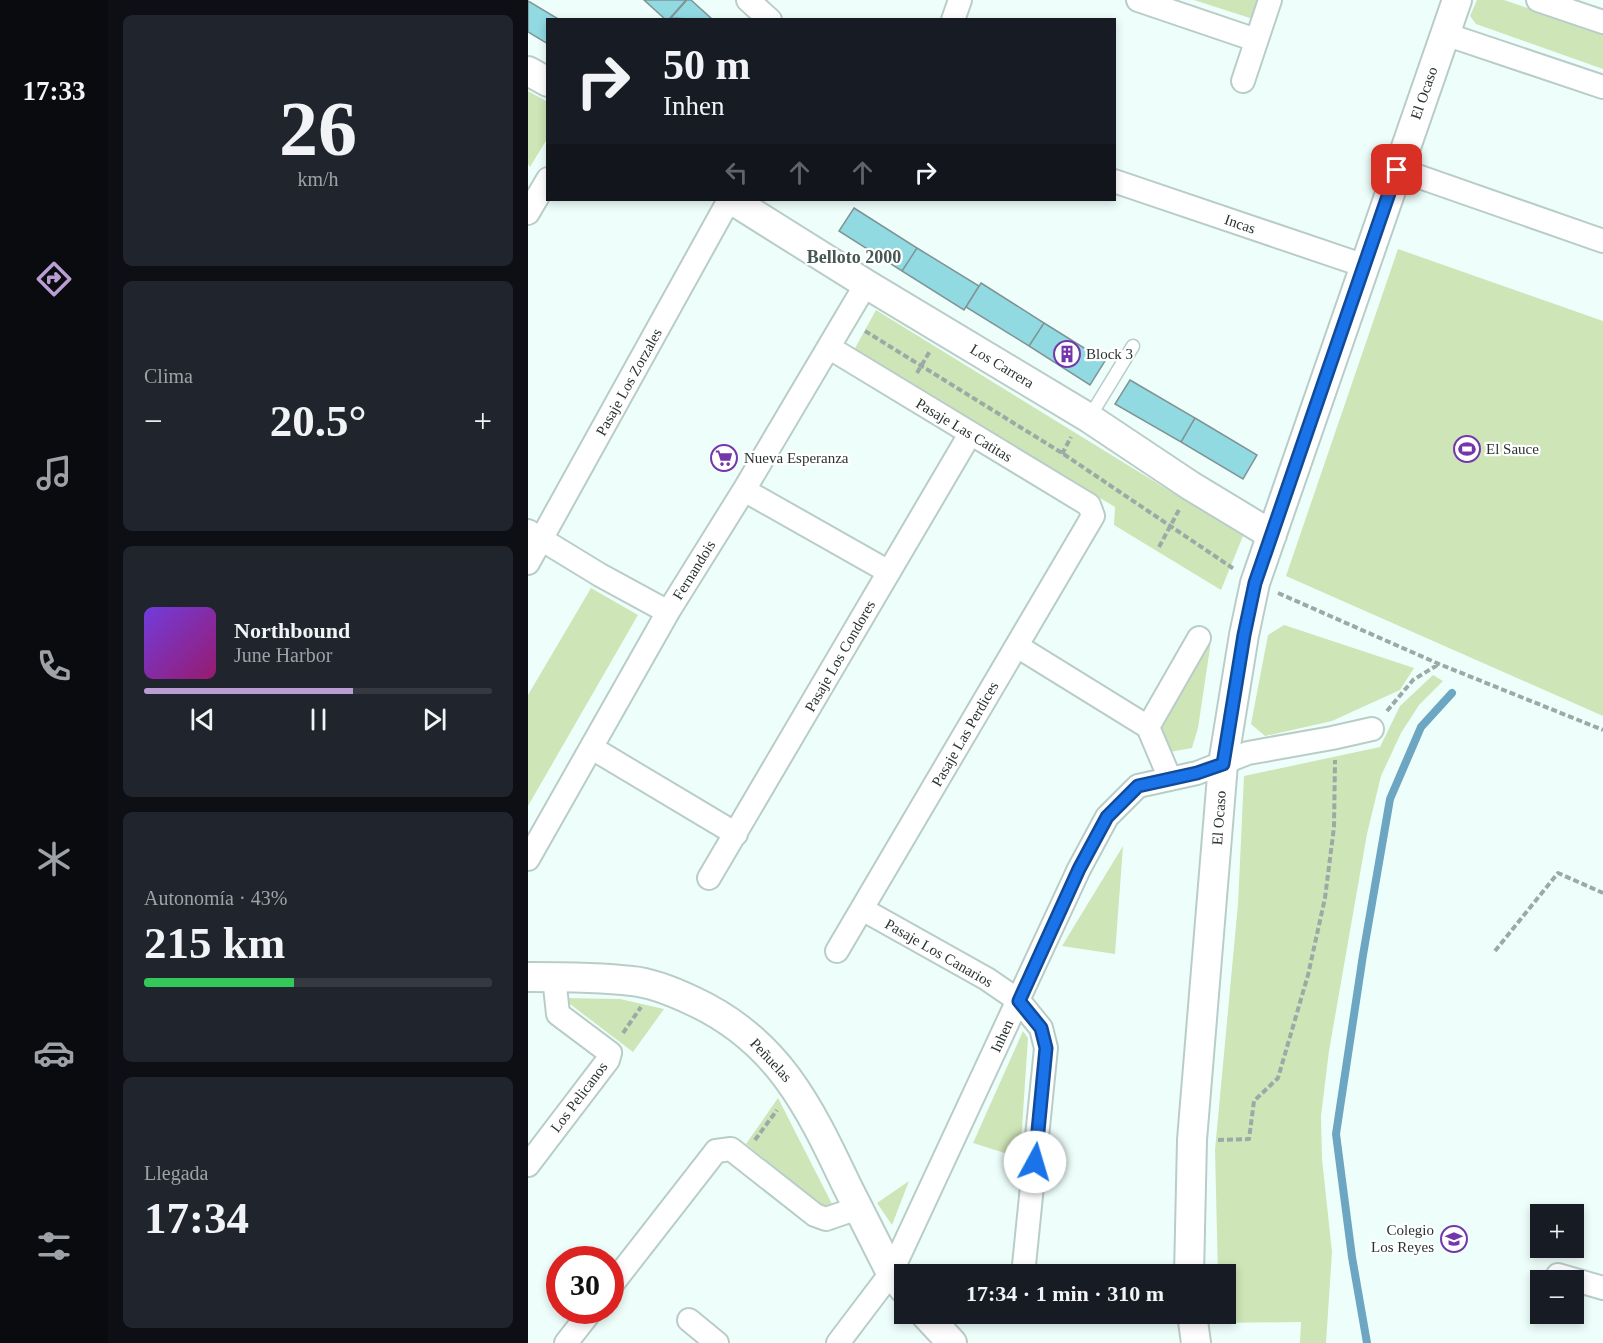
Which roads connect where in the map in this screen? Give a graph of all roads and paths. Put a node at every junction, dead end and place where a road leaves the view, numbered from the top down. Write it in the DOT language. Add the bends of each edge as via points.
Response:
graph roads {
  1 [pos="748,0"];
  2 [pos="960,0"];
  3 [pos="1138,0"];
  4 [pos="1270,0"];
  5 [pos="1457,0"];
  6 [pos="1538,0"];
  7 [pos="768,18"];
  8 [pos="954,18"];
  9 [pos="1603,22"];
  10 [pos="1445,34"];
  11 [pos="1256,40"];
  12 [pos="528,71"];
  13 [pos="546,81"];
  14 [pos="1243,81"];
  15 [pos="1603,87"];
  16 [pos="1397,170"];
  17 [pos="546,182"];
  18 [pos="1116,182"];
  19 [pos="742,203"];
  20 [pos="529,206"];
  21 [pos="1603,241"];
  22 [pos="1365,266"];
  23 [pos="866,284"];
  24 [pos="846,320"];
  25 [pos="942,329"];
  26 [pos="1133,346"];
  27 [pos="830,348"];
  28 [pos="922,364"];
  29 [pos="906,395"];
  30 [pos="1087,417"];
  31 [pos="970,434"];
  32 [pos="1062,453"];
  33 [pos="1046,480"];
  34 [pos="1191,486"];
  35 [pos="744,490"];
  36 [pos="1093,516"];
  37 [pos="1170,526"];
  38 [pos="535,535"];
  39 [pos="1272,535"];
  40 [pos="1160,548"];
  41 [pos="528,563"];
  42 [pos="889,572"];
  43 [pos="1255,583"];
  44 [pos="668,612"];
  45 [pos="1199,638"];
  46 [pos="1017,646"];
  47 [pos="1439,664"];
  48 [pos="1148,727"];
  49 [pos="1372,729"];
  50 [pos="1603,730"];
  51 [pos="1332,738"];
  52 [pos="592,748"];
  53 [pos="1223,764"];
  54 [pos="1170,779"];
  55 [pos="736,834"];
  56 [pos="528,859"];
  57 [pos="709,878"];
  58 [pos="1603,893"];
  59 [pos="862,909"];
  60 [pos="837,951"];
  61 [pos="1495,951"];
  62 [pos="541,977"];
  63 [pos="655,987"];
  64 [pos="1019,1001"];
  65 [pos="610,1053"];
  66 [pos="1192,1140"];
  67 [pos="528,1165"];
  68 [pos="858,1208"];
  69 [pos="905,1264"];
  70 [pos="1024,1264"];
  71 [pos="1189,1264"];
  72 [pos="624,1269"];
  73 [pos="894,1274"];
  74 [pos="1584,1283"];
  75 [pos="894,1285"];
  76 [pos="1603,1288"];
  77 [pos="689,1320"];
  78 [pos="581,1324"];
  79 [pos="934,1324"];
  80 [pos="1193,1324"];
  81 [pos="566,1343"];
  82 [pos="717,1343"];
  83 [pos="838,1343"];
  84 [pos="952,1343"];
  85 [pos="1196,1343"];
  1 -- 7 [label="street"];
  2 -- 8 [label="street"];
  3 -- 11 [label="street"];
  4 -- 11 [label="street"];
  5 -- 10 [label="street, El Ocaso"];
  6 -- 9 [label="street"];
  10 -- 15 [label="street"];
  10 -- 16 [label="street, El Ocaso"];
  11 -- 14 [label="street"];
  12 -- 13 [label="street"];
  16 -- 21 [label="street"];
  16 -- 22 [label="street, El Ocaso"];
  17 -- 20 [label="street"];
  18 -- 22 [label="street, Incas"];
  19 -- 23 [label="street, Los Carrera"];
  19 -- 38 [label="street, Pasaje Los Zorzales"];
  22 -- 39 [label="street, El Ocaso"];
  23 -- 24 [label="street, Fernandois"];
  23 -- 25 [label="street, Los Carrera"];
  24 -- 27 [label="street, Fernandois"];
  24 -- 28 [label="path"];
  25 -- 28 [label="path"];
  25 -- 30 [label="street, Los Carrera"];
  26 -- 30 [label="lane"];
  27 -- 29 [label="street, Pasaje Las Catitas"];
  27 -- 35 [label="street, Fernandois"];
  28 -- 29 [label="path"];
  28 -- 32 [label="path"];
  29 -- 31 [label="street, Pasaje Las Catitas"];
  30 -- 32 [label="path"];
  30 -- 34 [label="street, Los Carrera"];
  31 -- 33 [label="street, Pasaje Las Catitas"];
  31 -- 42 [label="street, Pasaje Los Condores"];
  32 -- 33 [label="path"];
  32 -- 37 [label="path"];
  33 -- 36 [label="street, Pasaje Las Catitas" via="1089,505"];
  34 -- 37 [label="path"];
  34 -- 39 [label="street, Los Carrera"];
  35 -- 42 [label="street"];
  35 -- 44 [label="street, Fernandois"];
  36 -- 46 [label="street, Pasaje Las Perdices"];
  37 -- 40 [label="path"];
  37 -- 43 [label="path"];
  38 -- 41 [label="street, Pasaje Los Zorzales"];
  38 -- 44 [label="street"];
  39 -- 43 [label="street, El Ocaso"];
  42 -- 55 [label="street, Pasaje Los Condores"];
  43 -- 47 [label="path"];
  43 -- 53 [label="street, El Ocaso"];
  44 -- 52 [label="street, Fernandois"];
  45 -- 48 [label="street"];
  46 -- 48 [label="street"];
  46 -- 59 [label="street, Pasaje Las Perdices"];
  47 -- 49 [label="path" via="1413,680"];
  47 -- 50 [label="path"];
  48 -- 54 [label="street"];
  49 -- 51 [label="street, Inhen"];
  51 -- 53 [label="street, Inhen" via="1248,753"];
  51 -- 66 [label="path" via="1336,770 1334,827 1325,898 1308,975 1278,1078 1254,1101 1249,1139"];
  52 -- 55 [label="street"];
  52 -- 56 [label="street, Fernandois"];
  53 -- 54 [label="street, Inhen"];
  53 -- 66 [label="street, El Ocaso"];
  54 -- 64 [label="street, Inhen" via="1138,786 1107,817"];
  55 -- 57 [label="street, Pasaje Los Condores"];
  58 -- 61 [label="path" via="1558,873"];
  59 -- 60 [label="street, Pasaje Las Perdices"];
  59 -- 64 [label="street, Pasaje Los Canarios"];
  62 -- 63 [label="street, Peñuelas" via="634,981"];
  62 -- 65 [label="street, Los Pelicanos" via="558,1014"];
  63 -- 65 [label="path"];
  63 -- 68 [label="street, Peñuelas" via="717,1012 768,1054 802,1096"];
  64 -- 69 [label="street, Inhen"];
  64 -- 70 [label="street, Pasaje Los Canarios" via="1041,1028 1046,1048"];
  65 -- 67 [label="street, Los Pelicanos"];
  66 -- 71 [label="street, El Ocaso"];
  68 -- 72 [label="street" via="826,1219 815,1215 730,1149 716,1151"];
  68 -- 73 [label="street, Peñuelas"];
  74 -- 76 [label="street"];
  75 -- 83 [label="street, Inhen"];
  77 -- 82 [label="street"];
  78 -- 81 [label="street"];
  79 -- 84 [label="street"];
  80 -- 85 [label="street"];
}
